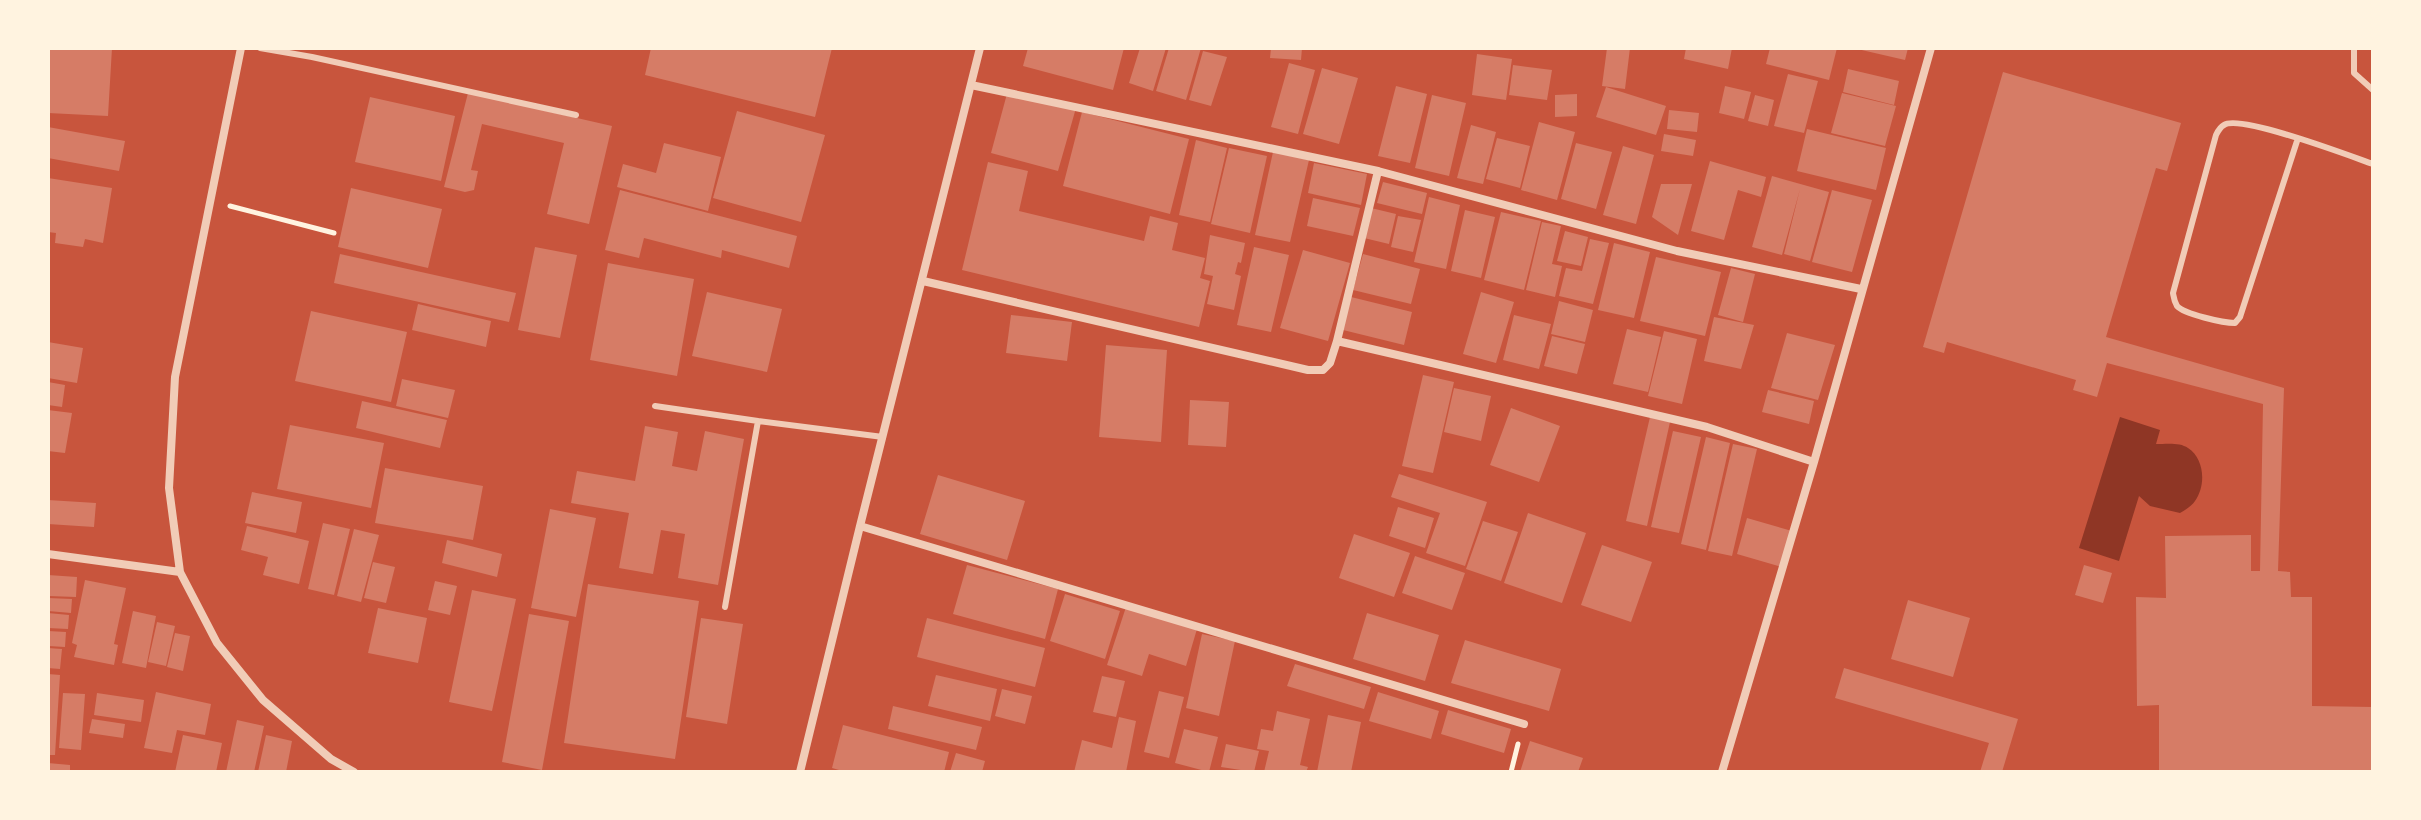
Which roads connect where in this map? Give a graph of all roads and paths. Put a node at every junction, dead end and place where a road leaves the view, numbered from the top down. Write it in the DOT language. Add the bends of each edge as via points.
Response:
graph roads {
  1 [pos="241,48"];
  2 [pos="260,48"];
  3 [pos="980,48"];
  4 [pos="1931,48"];
  5 [pos="2354,48"];
  6 [pos="278,49"];
  7 [pos="971,85"];
  8 [pos="2373,90"];
  9 [pos="576,115"];
  10 [pos="2298,138"];
  11 [pos="2373,164"];
  12 [pos="1378,171"];
  13 [pos="210,201"];
  14 [pos="334,233"];
  15 [pos="923,281"];
  16 [pos="1861,289"];
  17 [pos="1337,341"];
  18 [pos="655,406"];
  19 [pos="758,421"];
  20 [pos="883,437"];
  21 [pos="1814,462"];
  22 [pos="860,526"];
  23 [pos="48,554"];
  24 [pos="180,572"];
  25 [pos="725,607"];
  26 [pos="1524,724"];
  27 [pos="354,772"];
  28 [pos="800,772"];
  29 [pos="1722,772"];
  1 -- 13 [label="street"];
  2 -- 6 [label="lane"];
  3 -- 7 [label="street"];
  4 -- 16 [label="street"];
  5 -- 8 [label="lane" via="2354,73"];
  6 -- 9 [label="lane"];
  7 -- 12 [label="street"];
  7 -- 15 [label="street"];
  10 -- 10 [label="lane" via="2240,317 2227,323 2181,309 2173,293 2216,135 2233,122"];
  10 -- 11 [label="lane"];
  12 -- 16 [label="street" via="1677,251"];
  12 -- 17 [label="street"];
  13 -- 14 [label="path"];
  13 -- 24 [label="street" via="175,377 169,488"];
  15 -- 17 [label="street" via="1308,370 1323,370 1330,363"];
  15 -- 20 [label="street"];
  16 -- 21 [label="street"];
  17 -- 21 [label="street" via="1707,427"];
  18 -- 19 [label="lane"];
  19 -- 20 [label="lane"];
  19 -- 25 [label="lane"];
  20 -- 22 [label="street"];
  21 -- 29 [label="street"];
  22 -- 26 [label="street"];
  22 -- 28 [label="street"];
  23 -- 24 [label="street"];
  24 -- 27 [label="street" via="217,643 263,700 331,759"];
}
